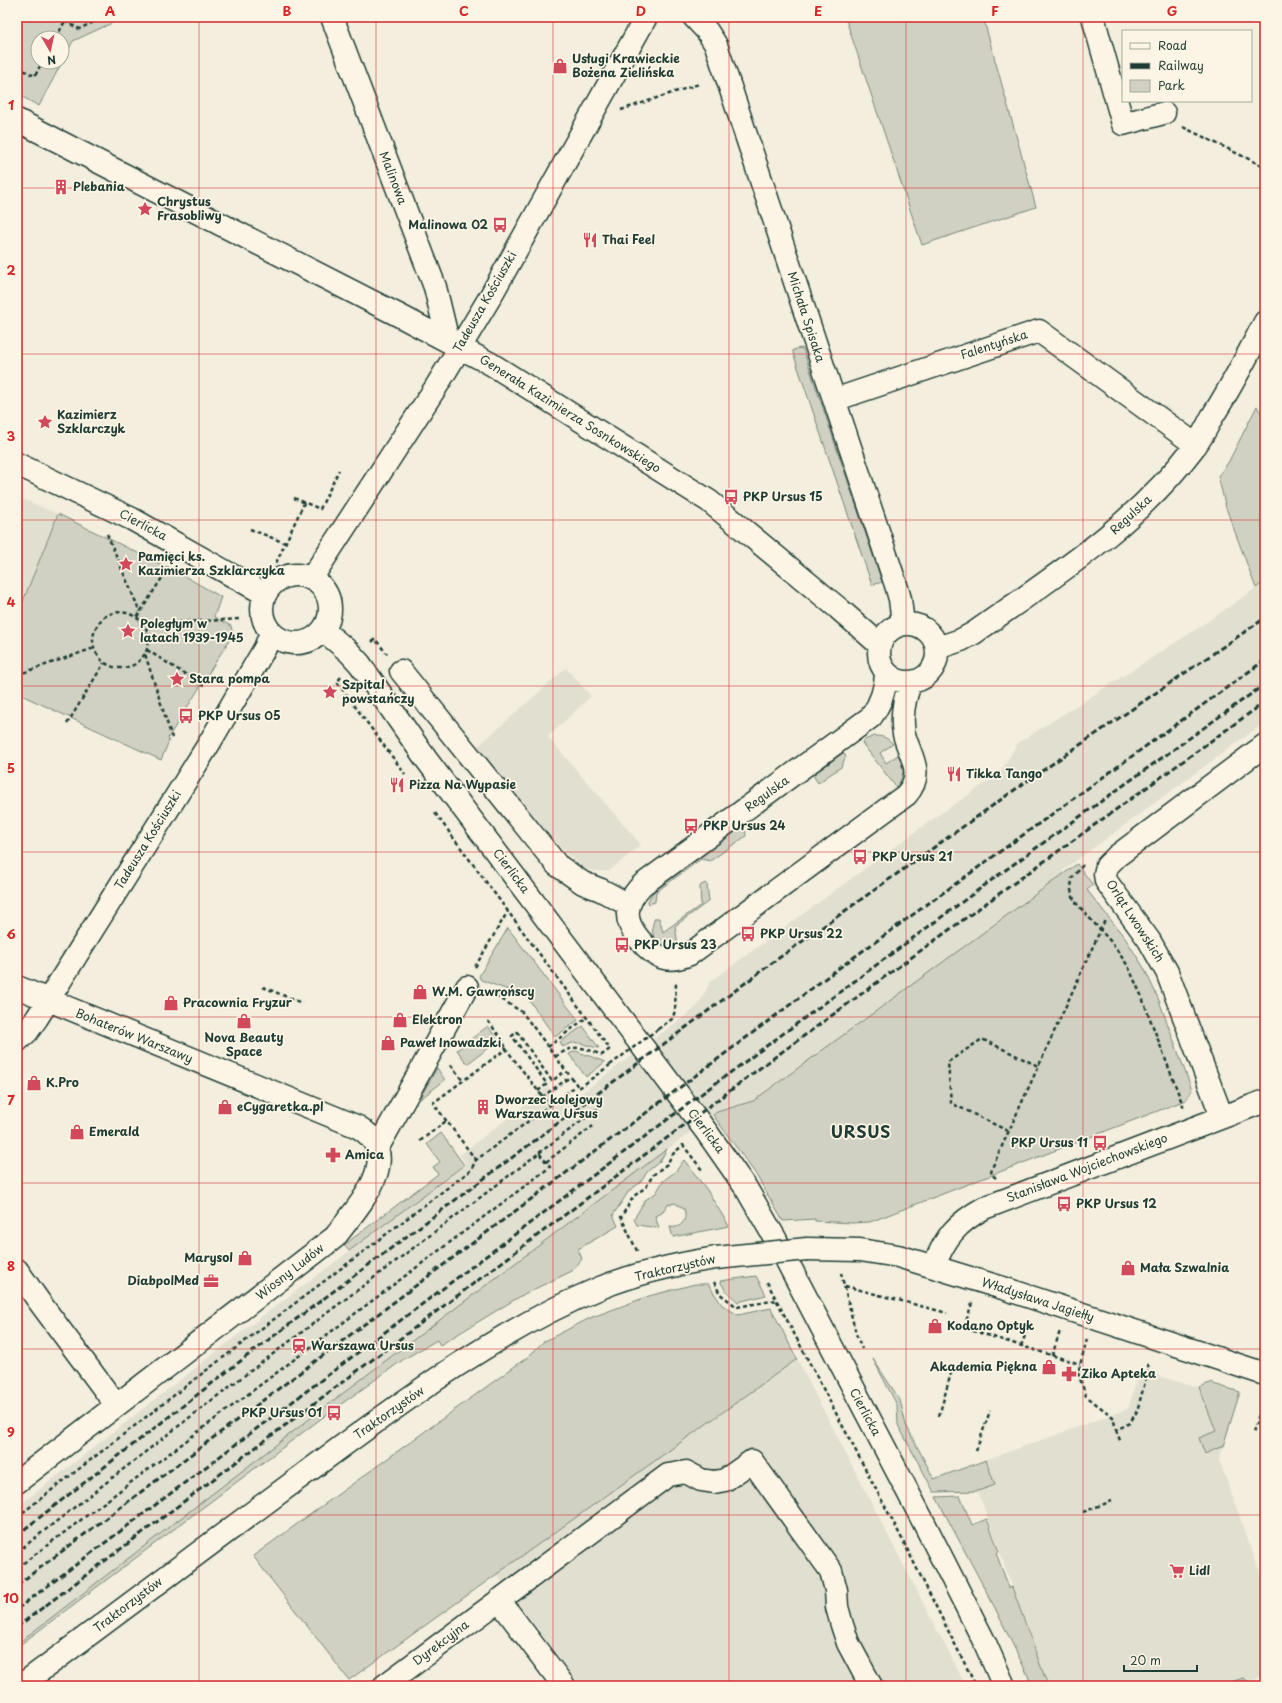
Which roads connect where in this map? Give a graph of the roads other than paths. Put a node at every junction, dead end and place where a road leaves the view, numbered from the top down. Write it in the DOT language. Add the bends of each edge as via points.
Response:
graph roads {
  1 [pos="332,17"];
  2 [pos="646,17"];
  3 [pos="694,17"];
  4 [pos="1093,17"];
  5 [pos="1164,112"];
  6 [pos="17,120"];
  7 [pos="1265,322"];
  8 [pos="454,344"];
  9 [pos="834,400"];
  10 [pos="1196,445"];
  11 [pos="17,464"];
  12 [pos="311,579"];
  13 [pos="265,594"];
  14 [pos="902,624"];
  15 [pos="323,630"];
  16 [pos="271,633"];
  17 [pos="880,645"];
  18 [pos="937,648"];
  19 [pos="401,671"];
  20 [pos="886,672"];
  21 [pos="911,682"];
  22 [pos="871,717"];
  23 [pos="905,735"];
  24 [pos="1265,745"];
  25 [pos="629,905"];
  26 [pos="469,980"];
  27 [pos="17,987"];
  28 [pos="48,1000"];
  29 [pos="17,1042"];
  30 [pos="1265,1101"];
  31 [pos="1222,1117"];
  32 [pos="378,1147"];
  33 [pos="808,1249"];
  34 [pos="934,1266"];
  35 [pos="17,1270"];
  36 [pos="1265,1374"];
  37 [pos="116,1405"];
  38 [pos="17,1482"];
  39 [pos="499,1600"];
  40 [pos="20,1686"];
  41 [pos="384,1686"];
  42 [pos="564,1686"];
  43 [pos="871,1686"];
  44 [pos="1004,1686"];
  1 -- 8 [label="street, Malinowa" via="435,287"];
  2 -- 8 [label="street, Tadeusza Kościuszki" via="489,299"];
  3 -- 9 [label="street, Michała Spisaka" via="716,44"];
  4 -- 5 [label="street" via="1123,124"];
  6 -- 8 [label="street, Generała Kazimierza Sosnkowskiego"];
  7 -- 10 [label="street, Regulska" via="1232,386"];
  8 -- 12 [label="street, Tadeusza Kościuszki" via="343,533"];
  8 -- 17 [label="street, Generała Kazimierza Sosnkowskiego" via="709,501"];
  9 -- 10 [label="street, Falentyńska" via="1038,331"];
  9 -- 14 [label="street, Michała Spisaka" via="896,585"];
  10 -- 18 [label="street, Regulska" via="1164,484 1110,535 974,633"];
  11 -- 13 [label="street, Cierlicka" via="132,519"];
  12 -- 13 [label="street" via="299,575 285,577 274,583"];
  12 -- 15 [label="street" via="321,586 330,608"];
  13 -- 16 [label="street" via="262,614"];
  14 -- 17 [label="street" via="888,631"];
  14 -- 18 [label="street" via="918,625 925,629 931,634"];
  15 -- 16 [label="street" via="312,639 298,644 283,641"];
  15 -- 44 [label="street, Cierlicka" via="360,664 426,759 706,1131 746,1188 776,1240 922,1519"];
  16 -- 28 [label="street, Tadeusza Kościuszki" via="265,648 217,730"];
  17 -- 20 [label="street" via="880,659"];
  18 -- 21 [label="street" via="938,655 933,670 920,680"];
  19 -- 25 [label="street" via="557,865 583,883"];
  20 -- 21 [label="street" via="897,680"];
  20 -- 22 [label="street, Regulska" via="883,694"];
  21 -- 23 [label="street" via="903,711"];
  22 -- 23 [label="street" via="888,723"];
  22 -- 25 [label="street, Regulska" via="642,885"];
  23 -- 25 [label="street" via="915,766 913,783 906,795 690,954 667,959 655,956 630,928"];
  24 -- 31 [label="street, Orląt Lwowskich" via="1117,856 1107,866 1105,874 1110,888 1150,940 1167,972"];
  26 -- 32 [label="street"];
  27 -- 28 [label="street, Bohaterów Warszawy"];
  28 -- 29 [label="street, Tadeusza Kościuszki" via="27,1032"];
  28 -- 32 [label="street, Bohaterów Warszawy" via="358,1127 368,1133"];
  30 -- 31 [label="street, Stanisława Wojciechowskiego"];
  31 -- 34 [label="street, Stanisława Wojciechowskiego" via="984,1208 961,1223 950,1234 942,1244"];
  32 -- 37 [label="street, Wiosny Ludów" via="380,1159 373,1182 335,1237"];
  33 -- 34 [label="street, Władysława Jagiełły" via="874,1251"];
  33 -- 40 [label="street, Traktorzystów, bridge" via="716,1258 652,1271 602,1287 550,1310 501,1337 391,1411"];
  34 -- 36 [label="street, Władysława Jagiełły"];
  35 -- 37 [label="street"];
  37 -- 38 [label="street, Wiosny Ludów"];
  39 -- 41 [label="street, Dyrekcyjna"];
  39 -- 42 [label="street"];
  39 -- 43 [label="street, Dyrekcyjna" via="668,1475 686,1472 701,1480 720,1482 752,1461 831,1571 837,1607 848,1643"];
}
